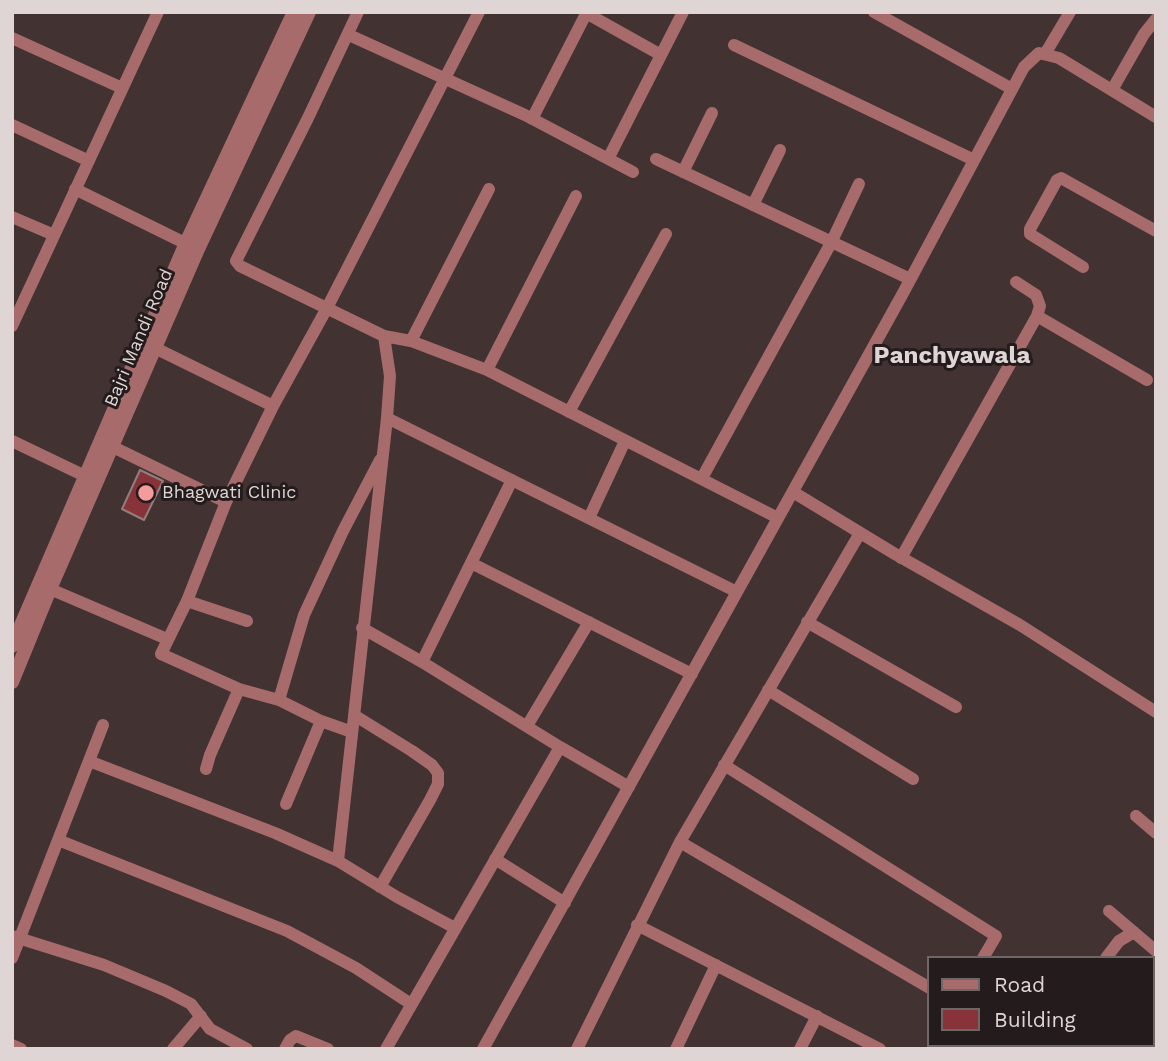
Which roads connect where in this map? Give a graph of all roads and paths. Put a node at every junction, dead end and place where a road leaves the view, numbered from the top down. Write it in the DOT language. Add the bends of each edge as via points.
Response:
graph roads {
  1 [pos="158,12"];
  2 [pos="294,12"];
  3 [pos="309,12"];
  4 [pos="358,12"];
  5 [pos="479,12"];
  6 [pos="683,12"];
  7 [pos="874,12"];
  8 [pos="587,13"];
  9 [pos="1068,13"];
  10 [pos="1156,19"];
  11 [pos="349,35"];
  12 [pos="12,38"];
  13 [pos="734,45"];
  14 [pos="1045,54"];
  15 [pos="661,55"];
  16 [pos="446,80"];
  17 [pos="122,88"];
  18 [pos="1012,89"];
  19 [pos="1112,90"];
  20 [pos="712,113"];
  21 [pos="1156,117"];
  22 [pos="532,119"];
  23 [pos="12,125"];
  24 [pos="780,150"];
  25 [pos="608,159"];
  26 [pos="656,159"];
  27 [pos="89,160"];
  28 [pos="974,160"];
  29 [pos="633,172"];
  30 [pos="683,172"];
  31 [pos="859,184"];
  32 [pos="489,188"];
  33 [pos="75,189"];
  34 [pos="576,197"];
  35 [pos="753,205"];
  36 [pos="12,217"];
  37 [pos="1156,231"];
  38 [pos="666,234"];
  39 [pos="54,235"];
  40 [pos="831,243"];
  41 [pos="192,246"];
  42 [pos="1083,267"];
  43 [pos="910,279"];
  44 [pos="1016,282"];
  45 [pos="327,308"];
  46 [pos="1037,316"];
  47 [pos="12,326"];
  48 [pos="384,336"];
  49 [pos="411,341"];
  50 [pos="155,348"];
  51 [pos="487,370"];
  52 [pos="1147,380"];
  53 [pos="273,406"];
  54 [pos="569,412"];
  55 [pos="387,418"];
  56 [pos="12,440"];
  57 [pos="625,441"];
  58 [pos="113,447"];
  59 [pos="383,453"];
  60 [pos="85,476"];
  61 [pos="702,478"];
  62 [pos="512,480"];
  63 [pos="793,492"];
  64 [pos="226,502"];
  65 [pos="589,518"];
  66 [pos="778,518"];
  67 [pos="860,533"];
  68 [pos="901,558"];
  69 [pos="471,563"];
  70 [pos="50,589"];
  71 [pos="737,592"];
  72 [pos="187,601"];
  73 [pos="247,621"];
  74 [pos="589,622"];
  75 [pos="807,622"];
  76 [pos="362,628"];
  77 [pos="167,639"];
  78 [pos="12,646"];
  79 [pos="422,662"];
  80 [pos="692,674"];
  81 [pos="12,682"];
  82 [pos="239,689"];
  83 [pos="768,690"];
  84 [pos="279,699"];
  85 [pos="956,707"];
  86 [pos="1156,712"];
  87 [pos="354,715"];
  88 [pos="321,721"];
  89 [pos="103,725"];
  90 [pos="527,726"];
  91 [pos="352,732"];
  92 [pos="560,747"];
  93 [pos="89,761"];
  94 [pos="724,765"];
  95 [pos="206,769"];
  96 [pos="913,779"];
  97 [pos="629,787"];
  98 [pos="286,804"];
  99 [pos="1136,816"];
  100 [pos="1156,833"];
  101 [pos="58,840"];
  102 [pos="680,842"];
  103 [pos="495,859"];
  104 [pos="338,861"];
  105 [pos="380,887"];
  106 [pos="565,903"];
  107 [pos="1109,911"];
  108 [pos="637,925"];
  109 [pos="455,928"];
  110 [pos="1134,932"];
  111 [pos="16,937"];
  112 [pos="1156,951"];
  113 [pos="985,956"];
  114 [pos="1108,956"];
  115 [pos="12,958"];
  116 [pos="716,965"];
  117 [pos="926,986"];
  118 [pos="411,1004"];
  119 [pos="201,1016"];
  120 [pos="817,1016"];
  121 [pos="12,1045"];
  122 [pos="21,1049"];
  123 [pos="173,1049"];
  124 [pos="247,1049"];
  125 [pos="285,1049"];
  126 [pos="328,1049"];
  127 [pos="386,1049"];
  128 [pos="484,1049"];
  129 [pos="577,1049"];
  130 [pos="676,1049"];
  131 [pos="800,1049"];
  132 [pos="880,1049"];
  1 -- 17 [label="street"];
  2 -- 41 [label="street"];
  3 -- 41 [label="street, Bajri Mandi Road"];
  4 -- 11 [label="street"];
  5 -- 16 [label="street"];
  6 -- 15 [label="street"];
  7 -- 18 [label="street"];
  8 -- 15 [label="street"];
  8 -- 22 [label="street"];
  9 -- 14 [label="street"];
  10 -- 19 [label="street"];
  11 -- 16 [label="street"];
  11 -- 45 [label="street" via="236,261"];
  12 -- 17 [label="street"];
  13 -- 28 [label="street"];
  14 -- 18 [label="street" via="1024,67"];
  14 -- 19 [label="street"];
  15 -- 25 [label="street"];
  16 -- 22 [label="street"];
  16 -- 45 [label="street"];
  17 -- 27 [label="street"];
  18 -- 28 [label="street"];
  19 -- 21 [label="street"];
  20 -- 30 [label="street"];
  22 -- 25 [label="street"];
  23 -- 27 [label="street"];
  24 -- 35 [label="street"];
  25 -- 29 [label="street"];
  26 -- 30 [label="street"];
  27 -- 33 [label="street"];
  28 -- 43 [label="street"];
  30 -- 35 [label="street"];
  31 -- 40 [label="street"];
  32 -- 49 [label="street"];
  33 -- 39 [label="street"];
  33 -- 41 [label="street"];
  34 -- 51 [label="street"];
  35 -- 40 [label="street"];
  36 -- 39 [label="street"];
  37 -- 42 [label="street" via="1060,178 1030,234"];
  38 -- 54 [label="street"];
  39 -- 47 [label="street"];
  40 -- 43 [label="street"];
  40 -- 61 [label="street"];
  41 -- 50 [label="street, Bajri Mandi Road"];
  41 -- 60 [label="street"];
  43 -- 63 [label="street"];
  44 -- 46 [label="street" via="1036,295"];
  45 -- 48 [label="street"];
  45 -- 53 [label="street"];
  46 -- 52 [label="street"];
  46 -- 68 [label="street"];
  48 -- 49 [label="street"];
  48 -- 55 [label="street" via="390,376"];
  49 -- 51 [label="street"];
  50 -- 53 [label="street"];
  50 -- 58 [label="street, Bajri Mandi Road"];
  51 -- 54 [label="street"];
  53 -- 64 [label="street"];
  54 -- 57 [label="street"];
  55 -- 59 [label="street"];
  55 -- 62 [label="street"];
  56 -- 60 [label="street"];
  57 -- 61 [label="street"];
  57 -- 65 [label="street"];
  58 -- 64 [label="street"];
  58 -- 70 [label="street, Bajri Mandi Road"];
  59 -- 76 [label="street"];
  59 -- 84 [label="street" via="304,615"];
  60 -- 78 [label="street"];
  61 -- 66 [label="street"];
  62 -- 65 [label="street"];
  62 -- 69 [label="street"];
  63 -- 66 [label="street"];
  63 -- 67 [label="street"];
  64 -- 72 [label="street"];
  65 -- 71 [label="street"];
  66 -- 71 [label="street"];
  67 -- 68 [label="street"];
  67 -- 75 [label="street"];
  68 -- 86 [label="street" via="1020,625"];
  69 -- 74 [label="street"];
  69 -- 79 [label="street"];
  70 -- 77 [label="street"];
  70 -- 81 [label="street, Bajri Mandi Road"];
  71 -- 80 [label="street"];
  72 -- 73 [label="street"];
  72 -- 77 [label="street"];
  74 -- 80 [label="street"];
  74 -- 90 [label="street"];
  75 -- 83 [label="street"];
  75 -- 85 [label="street"];
  76 -- 79 [label="street"];
  76 -- 87 [label="street"];
  77 -- 82 [label="street" via="161,653"];
  79 -- 90 [label="street"];
  80 -- 97 [label="street"];
  82 -- 84 [label="street"];
  82 -- 95 [label="street"];
  83 -- 94 [label="street"];
  83 -- 96 [label="street"];
  84 -- 88 [label="street"];
  87 -- 91 [label="street"];
  87 -- 105 [label="street" via="438,773 430,800"];
  88 -- 91 [label="street"];
  88 -- 98 [label="street"];
  89 -- 93 [label="street"];
  90 -- 92 [label="street"];
  91 -- 104 [label="street"];
  92 -- 97 [label="street"];
  92 -- 103 [label="street"];
  93 -- 101 [label="street"];
  93 -- 104 [label="street"];
  94 -- 102 [label="street"];
  94 -- 113 [label="street" via="996,936"];
  97 -- 106 [label="street"];
  99 -- 100 [label="street"];
  101 -- 111 [label="street"];
  101 -- 118 [label="street" via="287,931"];
  102 -- 108 [label="street"];
  102 -- 117 [label="street"];
  103 -- 106 [label="street"];
  103 -- 109 [label="street"];
  104 -- 105 [label="street"];
  105 -- 109 [label="street"];
  106 -- 128 [label="street"];
  107 -- 110 [label="street"];
  108 -- 116 [label="street"];
  108 -- 129 [label="street"];
  109 -- 118 [label="street"];
  110 -- 112 [label="street"];
  110 -- 114 [label="street"];
  111 -- 115 [label="street"];
  111 -- 119 [label="street" via="166,991 191,1004"];
  116 -- 120 [label="street"];
  116 -- 130 [label="street"];
  118 -- 127 [label="street"];
  119 -- 123 [label="street"];
  119 -- 124 [label="street" via="210,1029"];
  120 -- 131 [label="street"];
  120 -- 132 [label="street"];
  121 -- 122 [label="street"];
  125 -- 126 [label="street" via="296,1036"];
}
